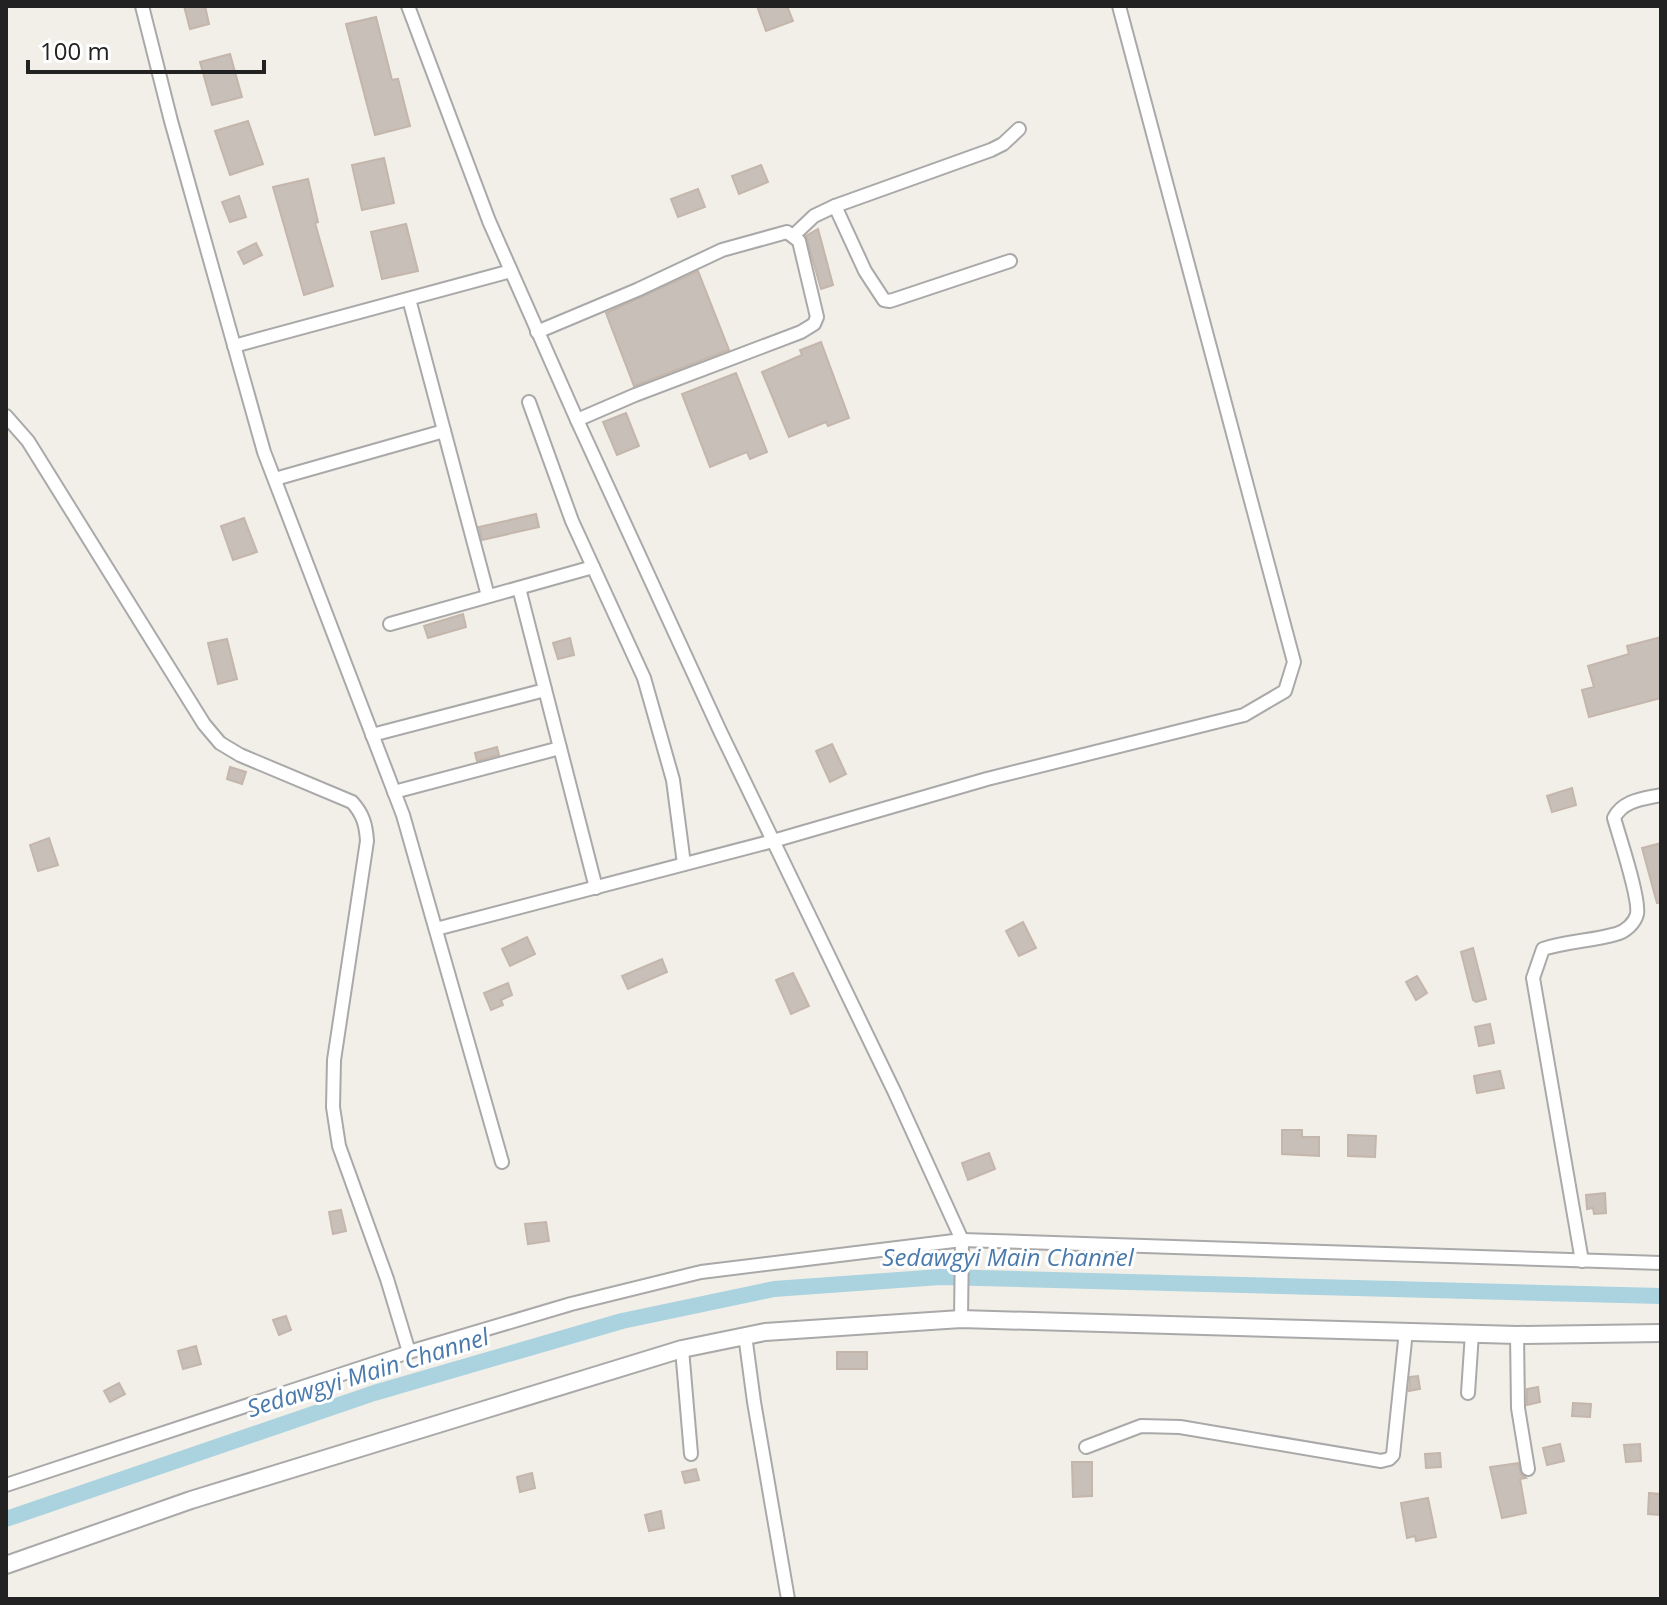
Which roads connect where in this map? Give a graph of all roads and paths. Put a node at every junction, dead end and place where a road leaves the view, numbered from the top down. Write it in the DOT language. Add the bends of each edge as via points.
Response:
graph roads {
  1 [pos="142,6"];
  2 [pos="408,6"];
  3 [pos="1119,6"];
  4 [pos="1019,129"];
  5 [pos="835,206"];
  6 [pos="794,235"];
  7 [pos="1010,261"];
  8 [pos="511,271"];
  9 [pos="409,299"];
  10 [pos="537,332"];
  11 [pos="234,346"];
  12 [pos="529,402"];
  13 [pos="6,416"];
  14 [pos="577,420"];
  15 [pos="444,431"];
  16 [pos="275,479"];
  17 [pos="593,567"];
  18 [pos="519,588"];
  19 [pos="488,596"];
  20 [pos="390,624"];
  21 [pos="545,690"];
  22 [pos="372,735"];
  23 [pos="560,748"];
  24 [pos="394,792"];
  25 [pos="1661,795"];
  26 [pos="773,841"];
  27 [pos="684,864"];
  28 [pos="596,888"];
  29 [pos="436,929"];
  30 [pos="502,1162"];
  31 [pos="962,1240"];
  32 [pos="1582,1261"];
  33 [pos="1661,1263"];
  34 [pos="961,1319"];
  35 [pos="1406,1331"];
  36 [pos="1472,1333"];
  37 [pos="1661,1333"];
  38 [pos="745,1335"];
  39 [pos="1517,1335"];
  40 [pos="682,1349"];
  41 [pos="409,1352"];
  42 [pos="1468,1393"];
  43 [pos="1086,1447"];
  44 [pos="691,1454"];
  45 [pos="1528,1469"];
  46 [pos="6,1485"];
  47 [pos="6,1565"];
  48 [pos="788,1599"];
  1 -- 11 [label="street"];
  2 -- 8 [label="street"];
  3 -- 26 [label="street" via="1294,662 1285,691 1244,715 987,779"];
  4 -- 5 [label="street" via="991,150"];
  5 -- 6 [label="street"];
  5 -- 7 [label="street" via="884,300"];
  6 -- 10 [label="street" via="787,232 722,250"];
  6 -- 14 [label="street" via="817,317 814,324"];
  8 -- 9 [label="street"];
  8 -- 10 [label="street"];
  9 -- 11 [label="street"];
  9 -- 15 [label="street"];
  10 -- 14 [label="street"];
  11 -- 16 [label="street"];
  12 -- 17 [label="street"];
  13 -- 41 [label="street" via="28,441 220,743 352,802 361,811 367,841 334,1060 333,1107 339,1146"];
  14 -- 26 [label="street"];
  15 -- 16 [label="street"];
  15 -- 19 [label="street"];
  16 -- 22 [label="street"];
  17 -- 18 [label="street"];
  17 -- 27 [label="street" via="644,678 673,780"];
  18 -- 19 [label="street"];
  18 -- 21 [label="street"];
  19 -- 20 [label="street"];
  21 -- 22 [label="street"];
  21 -- 23 [label="street"];
  22 -- 24 [label="street"];
  23 -- 24 [label="street"];
  23 -- 28 [label="street"];
  24 -- 29 [label="street"];
  25 -- 32 [label="street" via="1619,807 1614,818 1638,913 1631,926 1618,934 1543,949 1533,978"];
  26 -- 27 [label="street"];
  26 -- 31 [label="street"];
  27 -- 28 [label="street"];
  28 -- 29 [label="street"];
  29 -- 30 [label="street"];
  31 -- 32 [label="street"];
  31 -- 34 [label="street"];
  31 -- 41 [label="street" via="701,1272"];
  32 -- 33 [label="street"];
  34 -- 35 [label="street"];
  34 -- 38 [label="street"];
  35 -- 36 [label="street"];
  35 -- 43 [label="street" via="1389,1459 1152,1425"];
  36 -- 39 [label="street"];
  36 -- 42 [label="street"];
  37 -- 39 [label="street"];
  38 -- 40 [label="street"];
  38 -- 48 [label="street"];
  39 -- 45 [label="street" via="1518,1408"];
  40 -- 44 [label="street"];
  40 -- 47 [label="street" via="191,1500"];
  41 -- 46 [label="street"];
}
